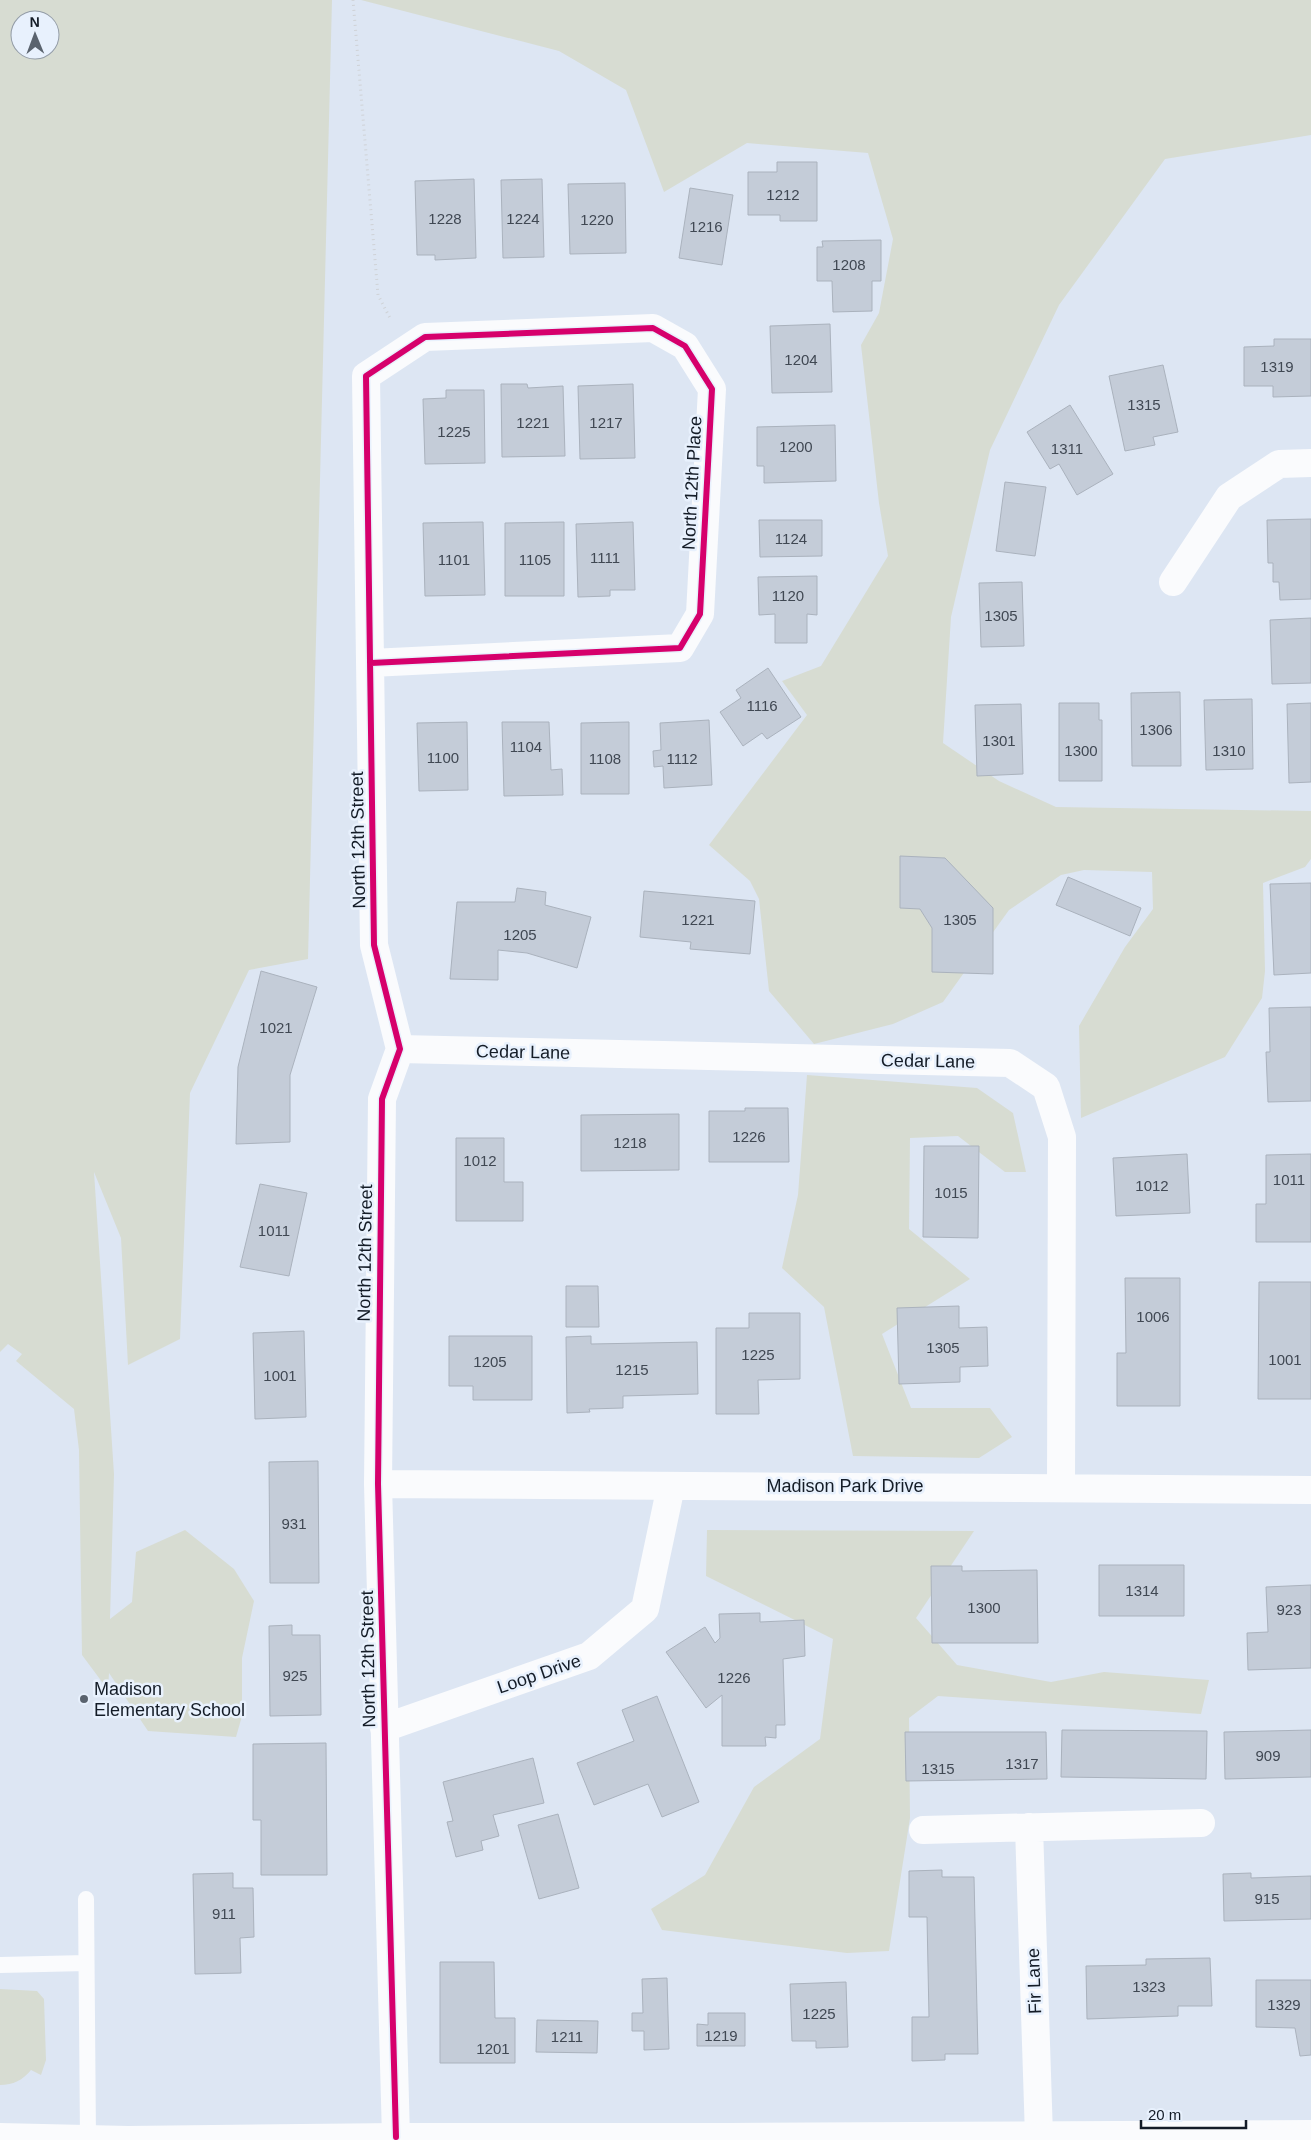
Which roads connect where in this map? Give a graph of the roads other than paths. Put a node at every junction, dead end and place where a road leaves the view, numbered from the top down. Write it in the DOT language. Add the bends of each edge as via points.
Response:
graph roads {
  1 [pos="366,376"];
  2 [pos="1311,463"];
  3 [pos="1174,582"];
  4 [pos="371,662"];
  5 [pos="400,1049"];
  6 [pos="378,1484"];
  7 [pos="671,1486"];
  8 [pos="1061,1487"];
  9 [pos="1311,1490"];
  10 [pos="384,1728"];
  11 [pos="1201,1823"];
  12 [pos="1029,1827"];
  13 [pos="923,1830"];
  14 [pos="86,1899"];
  15 [pos="86,1963"];
  16 [pos="0,1965"];
  17 [pos="1311,2134"];
  18 [pos="1039,2136"];
  19 [pos="0,2137"];
  20 [pos="396,2137"];
  21 [pos="88,2139"];
  22 [pos="730,2139"];
  1 -- 4 [label="street, North 12th Street"];
  1 -- 4 [label="street, North 12th Place" via="425,337 652,328 685,346 712,388 700,614 680,648"];
  2 -- 3 [label="street" via="1279,464 1229,497"];
  4 -- 5 [label="street, North 12th Street" via="374,945"];
  5 -- 6 [label="street, North 12th Street" via="382,1099"];
  5 -- 8 [label="street, Cedar Lane" via="1010,1062 1046,1087 1062,1137"];
  6 -- 7 [label="street, Madison Park Drive"];
  6 -- 10 [label="street, North 12th Street"];
  7 -- 8 [label="street, Madison Park Drive"];
  7 -- 10 [label="street, Loop Drive" via="645,1609 638,1615 589,1656"];
  8 -- 9 [label="street, Madison Park Drive"];
  10 -- 20 [label="street, North 12th Street"];
  11 -- 12 [label="street"];
  12 -- 13 [label="street"];
  12 -- 18 [label="street, Fir Lane"];
  14 -- 15 [label="lane"];
  15 -- 16 [label="lane"];
  15 -- 21 [label="lane"];
  17 -- 18 [label="street"];
  18 -- 22 [label="street"];
  19 -- 21 [label="street"];
  20 -- 21 [label="street"];
  20 -- 22 [label="street"];
}
